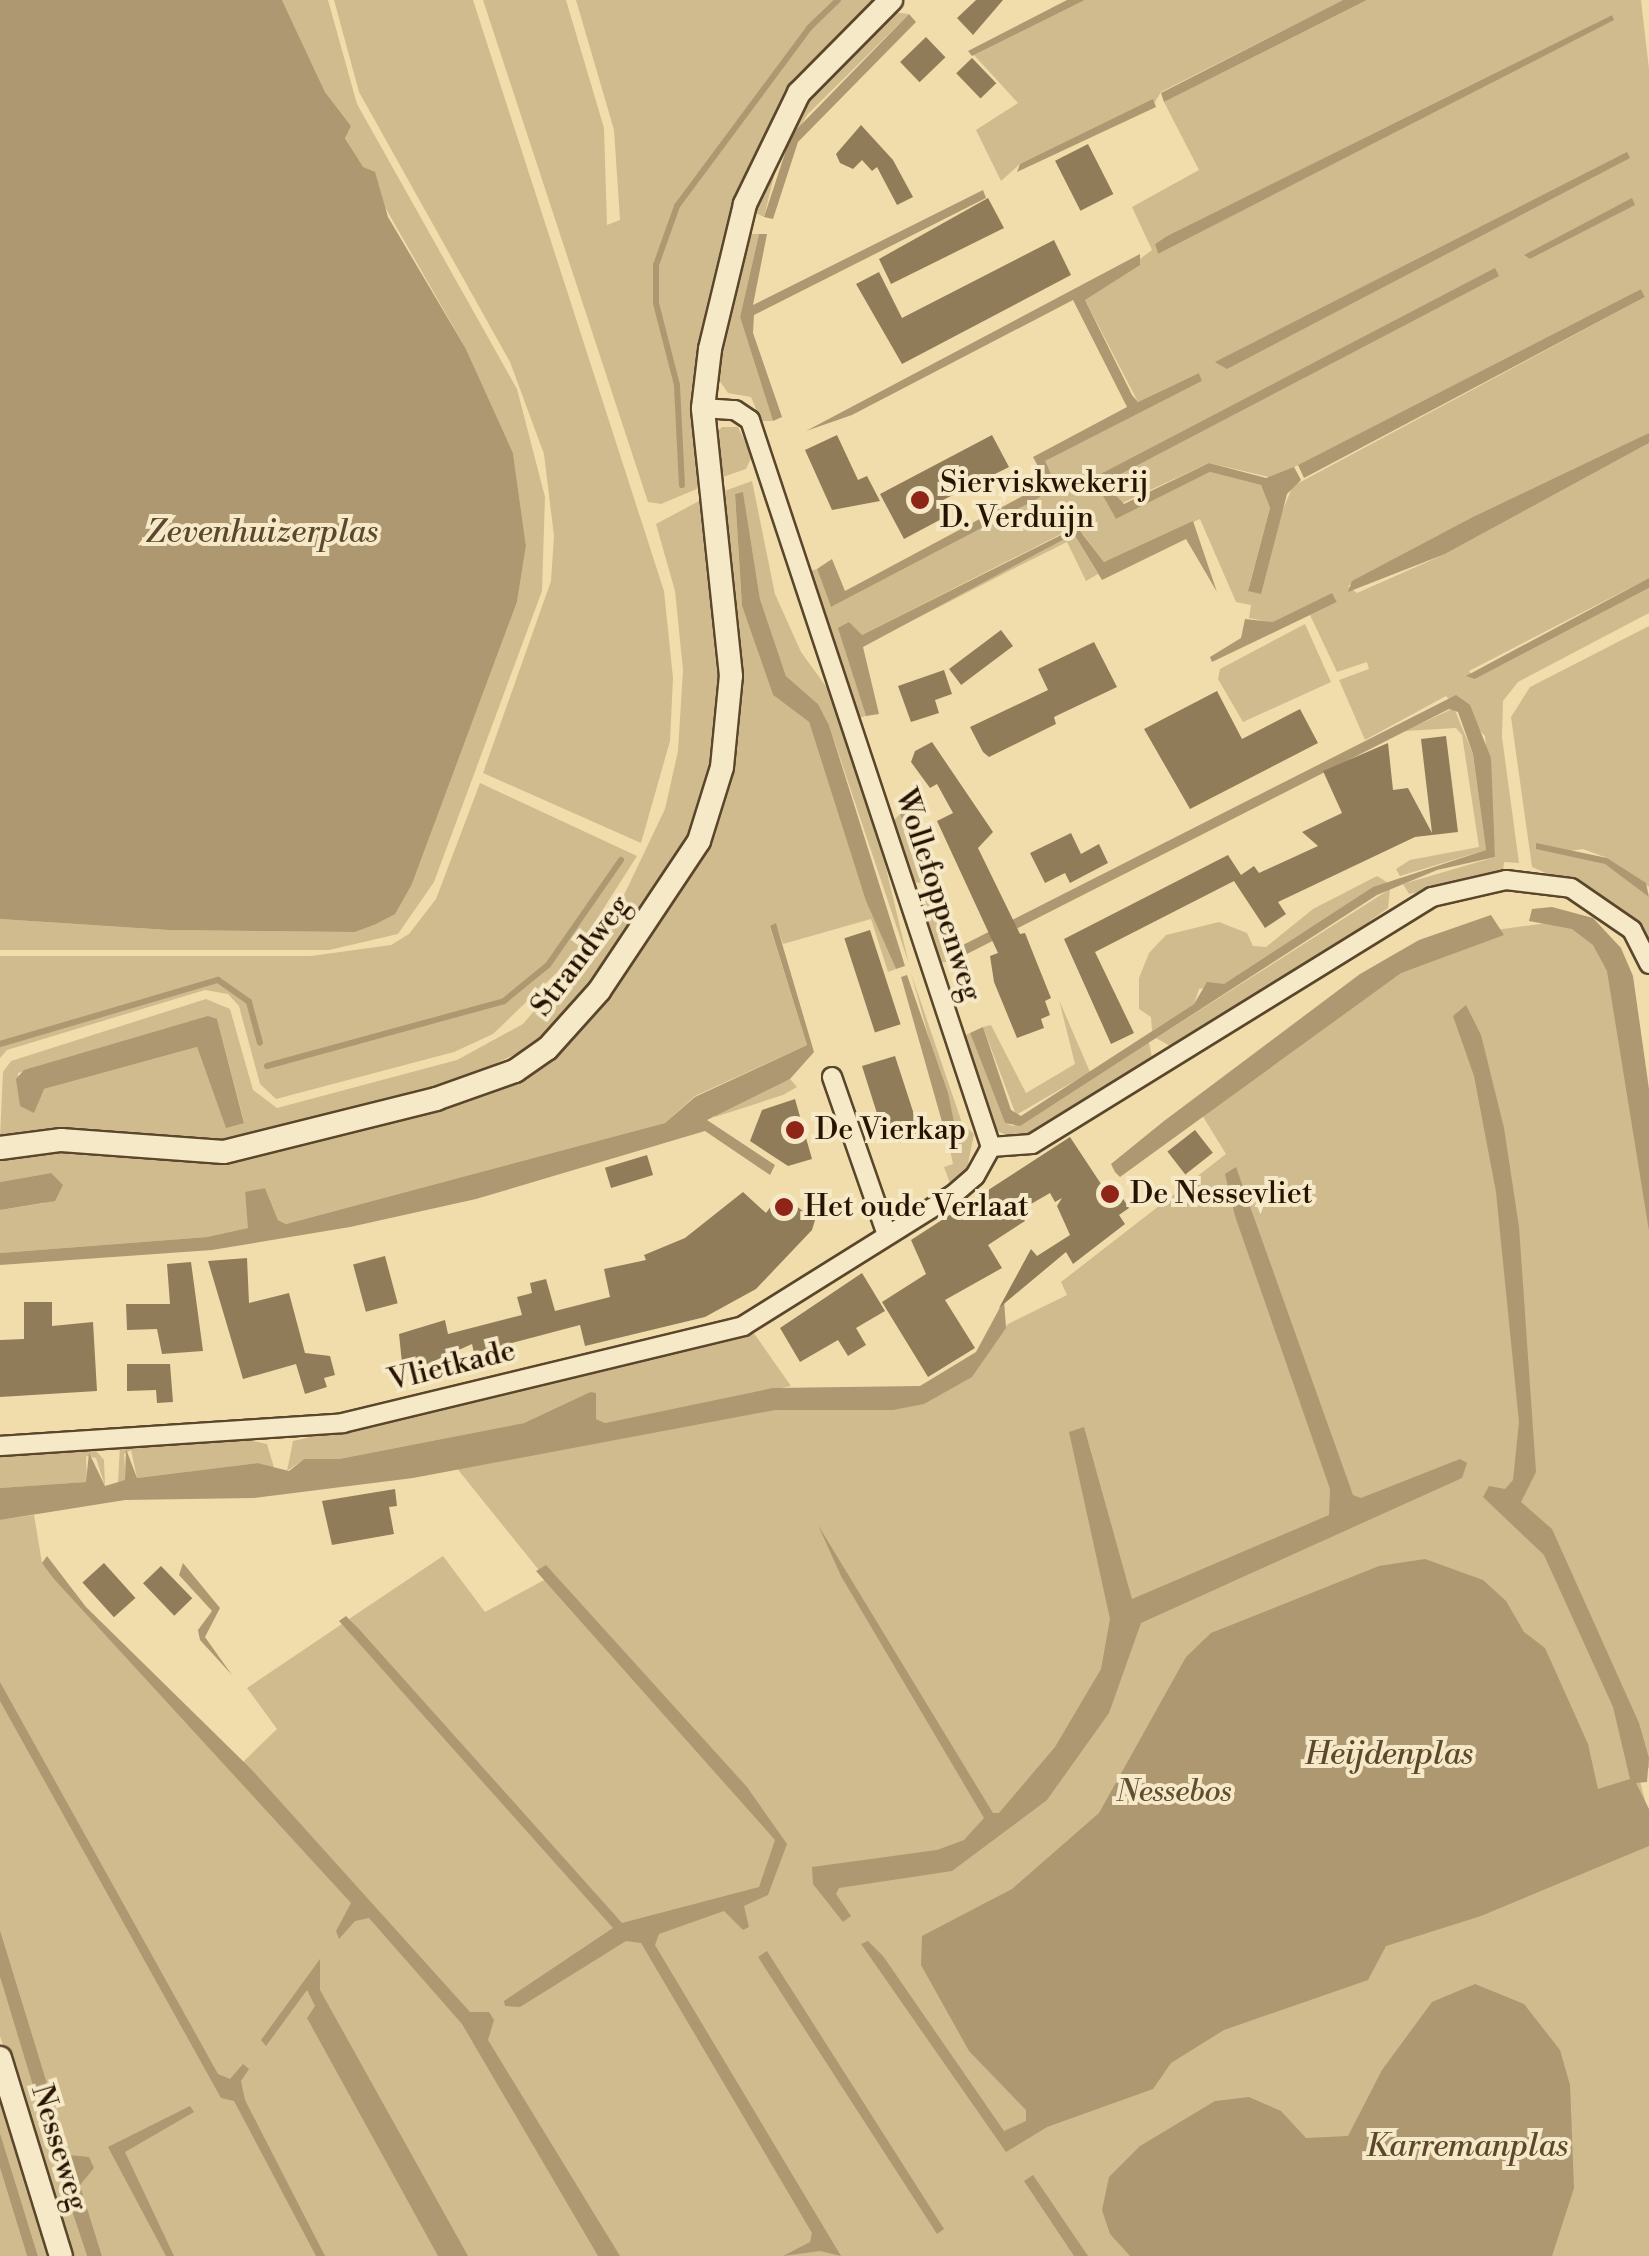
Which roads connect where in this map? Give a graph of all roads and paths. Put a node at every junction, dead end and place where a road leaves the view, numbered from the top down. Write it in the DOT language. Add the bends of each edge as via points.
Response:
graph roads {
  1 [pos="891,0"];
  2 [pos="703,408"];
  3 [pos="1649,964"];
  4 [pos="832,1077"];
  5 [pos="991,1146"];
  6 [pos="0,1148"];
  7 [pos="888,1235"];
  8 [pos="0,1446"];
  9 [pos="0,2058"];
  10 [pos="61,2256"];
  1 -- 2 [label="street" via="799,93 770,143 722,294"];
  2 -- 5 [label="street, Wollefoppenweg" via="735,410 750,420"];
  2 -- 6 [label="street, Strandweg" via="731,676 722,767 710,815 689,858 571,1025 516,1071 474,1088 242,1149 175,1153 61,1140"];
  3 -- 5 [label="street" via="1632,930 1572,888 1506,880 1432,897 1032,1144"];
  4 -- 7 [label="street"];
  5 -- 7 [label="street, Vlietkade" via="964,1185"];
  7 -- 8 [label="street, Vlietkade" via="742,1326 686,1342 488,1383 344,1423"];
  9 -- 10 [label="street, Nesseweg"];
}
